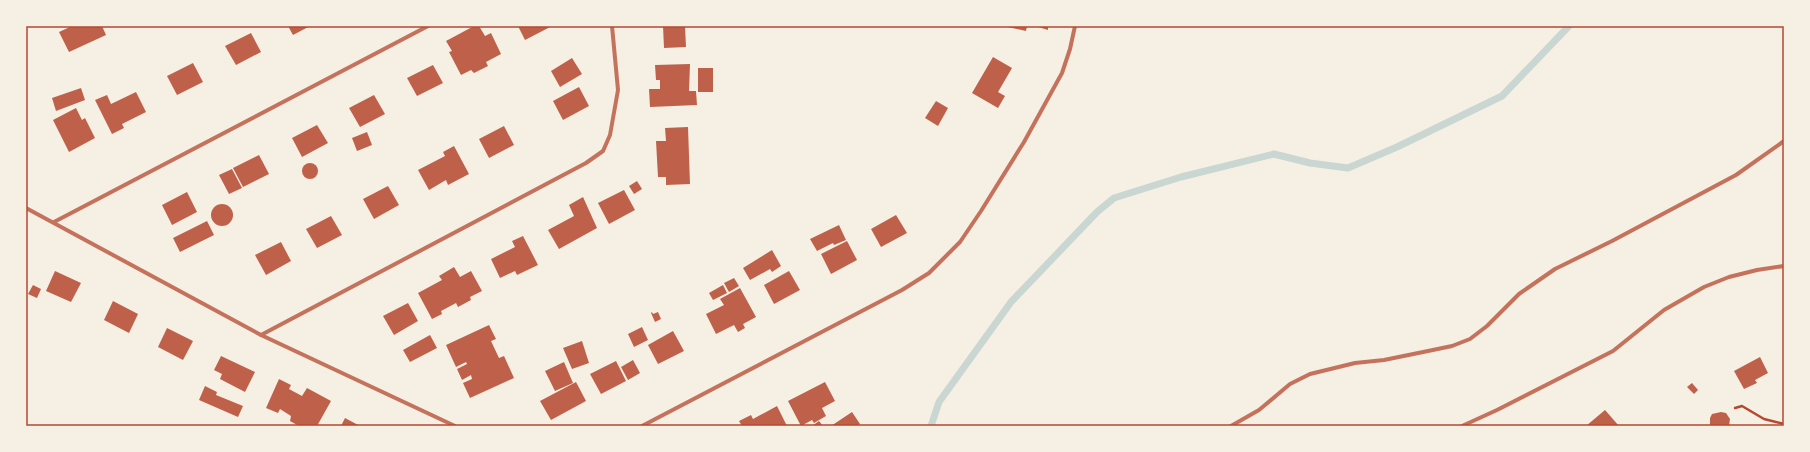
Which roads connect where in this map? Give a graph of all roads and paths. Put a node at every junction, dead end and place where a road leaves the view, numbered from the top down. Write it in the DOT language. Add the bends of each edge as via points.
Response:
graph roads {
  1 [pos="428,26"];
  2 [pos="612,26"];
  3 [pos="1075,26"];
  4 [pos="1784,141"];
  5 [pos="26,208"];
  6 [pos="54,222"];
  7 [pos="1784,266"];
  8 [pos="261,335"];
  9 [pos="1735,408"];
  10 [pos="1784,424"];
  11 [pos="455,426"];
  12 [pos="642,426"];
  13 [pos="1231,426"];
  14 [pos="1462,426"];
  1 -- 6 [label="street"];
  2 -- 8 [label="street" via="618,90 610,135 603,151 586,164"];
  3 -- 12 [label="street" via="1062,73 1024,142 960,242 929,273 902,290"];
  4 -- 13 [label="street" via="1736,174 1555,269 1519,294 1487,326 1470,338 1452,346 1384,360 1355,363 1310,374 1290,384 1259,410"];
  5 -- 6 [label="street"];
  6 -- 8 [label="street"];
  7 -- 14 [label="street" via="1729,277 1704,287 1664,310 1614,351"];
  8 -- 11 [label="street"];
  9 -- 10 [label="path" via="1742,406 1764,419"];
}
